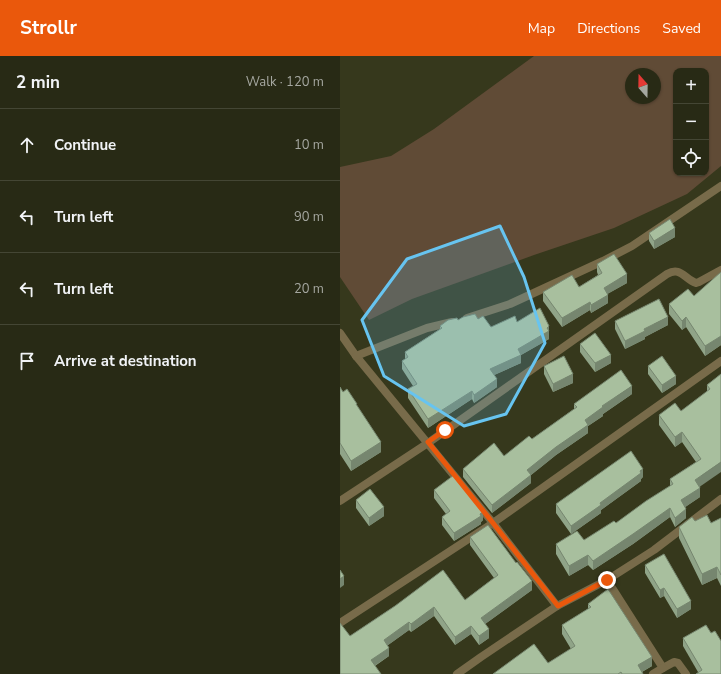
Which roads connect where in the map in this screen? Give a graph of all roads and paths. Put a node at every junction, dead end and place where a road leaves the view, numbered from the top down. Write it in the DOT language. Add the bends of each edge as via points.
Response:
graph roads {
  1 [pos="721,186"];
  2 [pos="721,270"];
  3 [pos="340,333"];
  4 [pos="355,354"];
  5 [pos="721,361"];
  6 [pos="428,442"];
  7 [pos="721,499"];
  8 [pos="340,501"];
  9 [pos="493,523"];
  10 [pos="607,580"];
  11 [pos="558,606"];
  12 [pos="340,623"];
  13 [pos="663,668"];
  14 [pos="457,674"];
  15 [pos="653,674"];
  16 [pos="686,674"];
  1 -- 4 [label="street" via="632,246 562,281 510,304 473,317 427,328"];
  2 -- 6 [label="street" via="696,283 677,271 667,274"];
  3 -- 4 [label="street"];
  4 -- 6 [label="street"];
  5 -- 9 [label="street"];
  6 -- 8 [label="street"];
  6 -- 9 [label="street"];
  7 -- 10 [label="street" via="654,550"];
  9 -- 11 [label="street"];
  9 -- 12 [label="street"];
  10 -- 11 [label="street"];
  10 -- 13 [label="street"];
  11 -- 14 [label="street"];
  13 -- 15 [label="street"];
  13 -- 16 [label="street" via="674,662 678,663"];
}
